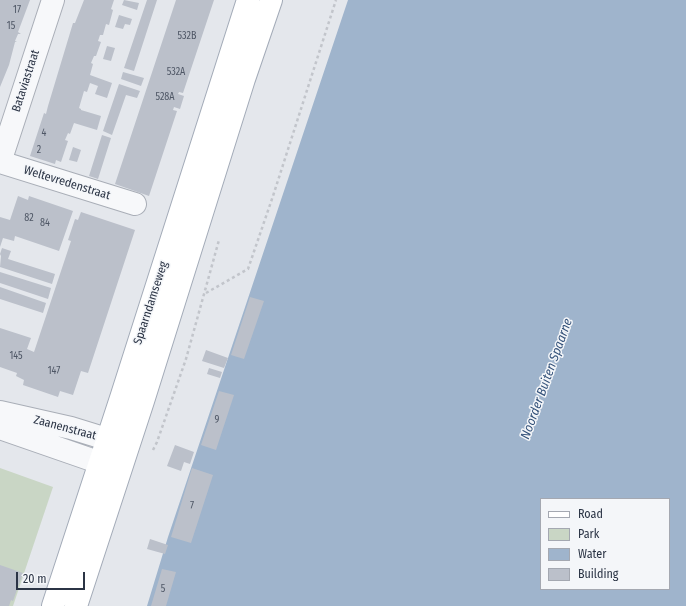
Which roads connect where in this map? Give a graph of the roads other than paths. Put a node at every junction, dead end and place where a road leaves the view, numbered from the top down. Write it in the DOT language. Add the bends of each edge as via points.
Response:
graph roads {
  1 [pos="53,0"];
  2 [pos="248,0"];
  3 [pos="271,0"];
  4 [pos="0,162"];
  5 [pos="135,204"];
  6 [pos="0,412"];
  7 [pos="0,428"];
  8 [pos="108,440"];
  9 [pos="129,446"];
  10 [pos="100,464"];
  11 [pos="121,470"];
  12 [pos="53,606"];
  13 [pos="76,606"];
  1 -- 4 [label="street, Bataviastraat"];
  2 -- 8 [label="main road, Spaarndamseweg"];
  3 -- 9 [label="main road, Spaarndamseweg"];
  4 -- 5 [label="street, Weltevredenstraat"];
  6 -- 8 [label="street, Zaanenstraat" via="71,428"];
  7 -- 10 [label="street, Zaanenstraat"];
  8 -- 9 [label="street, Zaanenstraat"];
  8 -- 10 [label="main road, Spaarndamseweg"];
  9 -- 11 [label="main road, Spaarndamseweg"];
  10 -- 11 [label="street, Zaanenstraat"];
  10 -- 12 [label="main road, Spaarndamseweg"];
  11 -- 13 [label="main road, Spaarndamseweg"];
}
